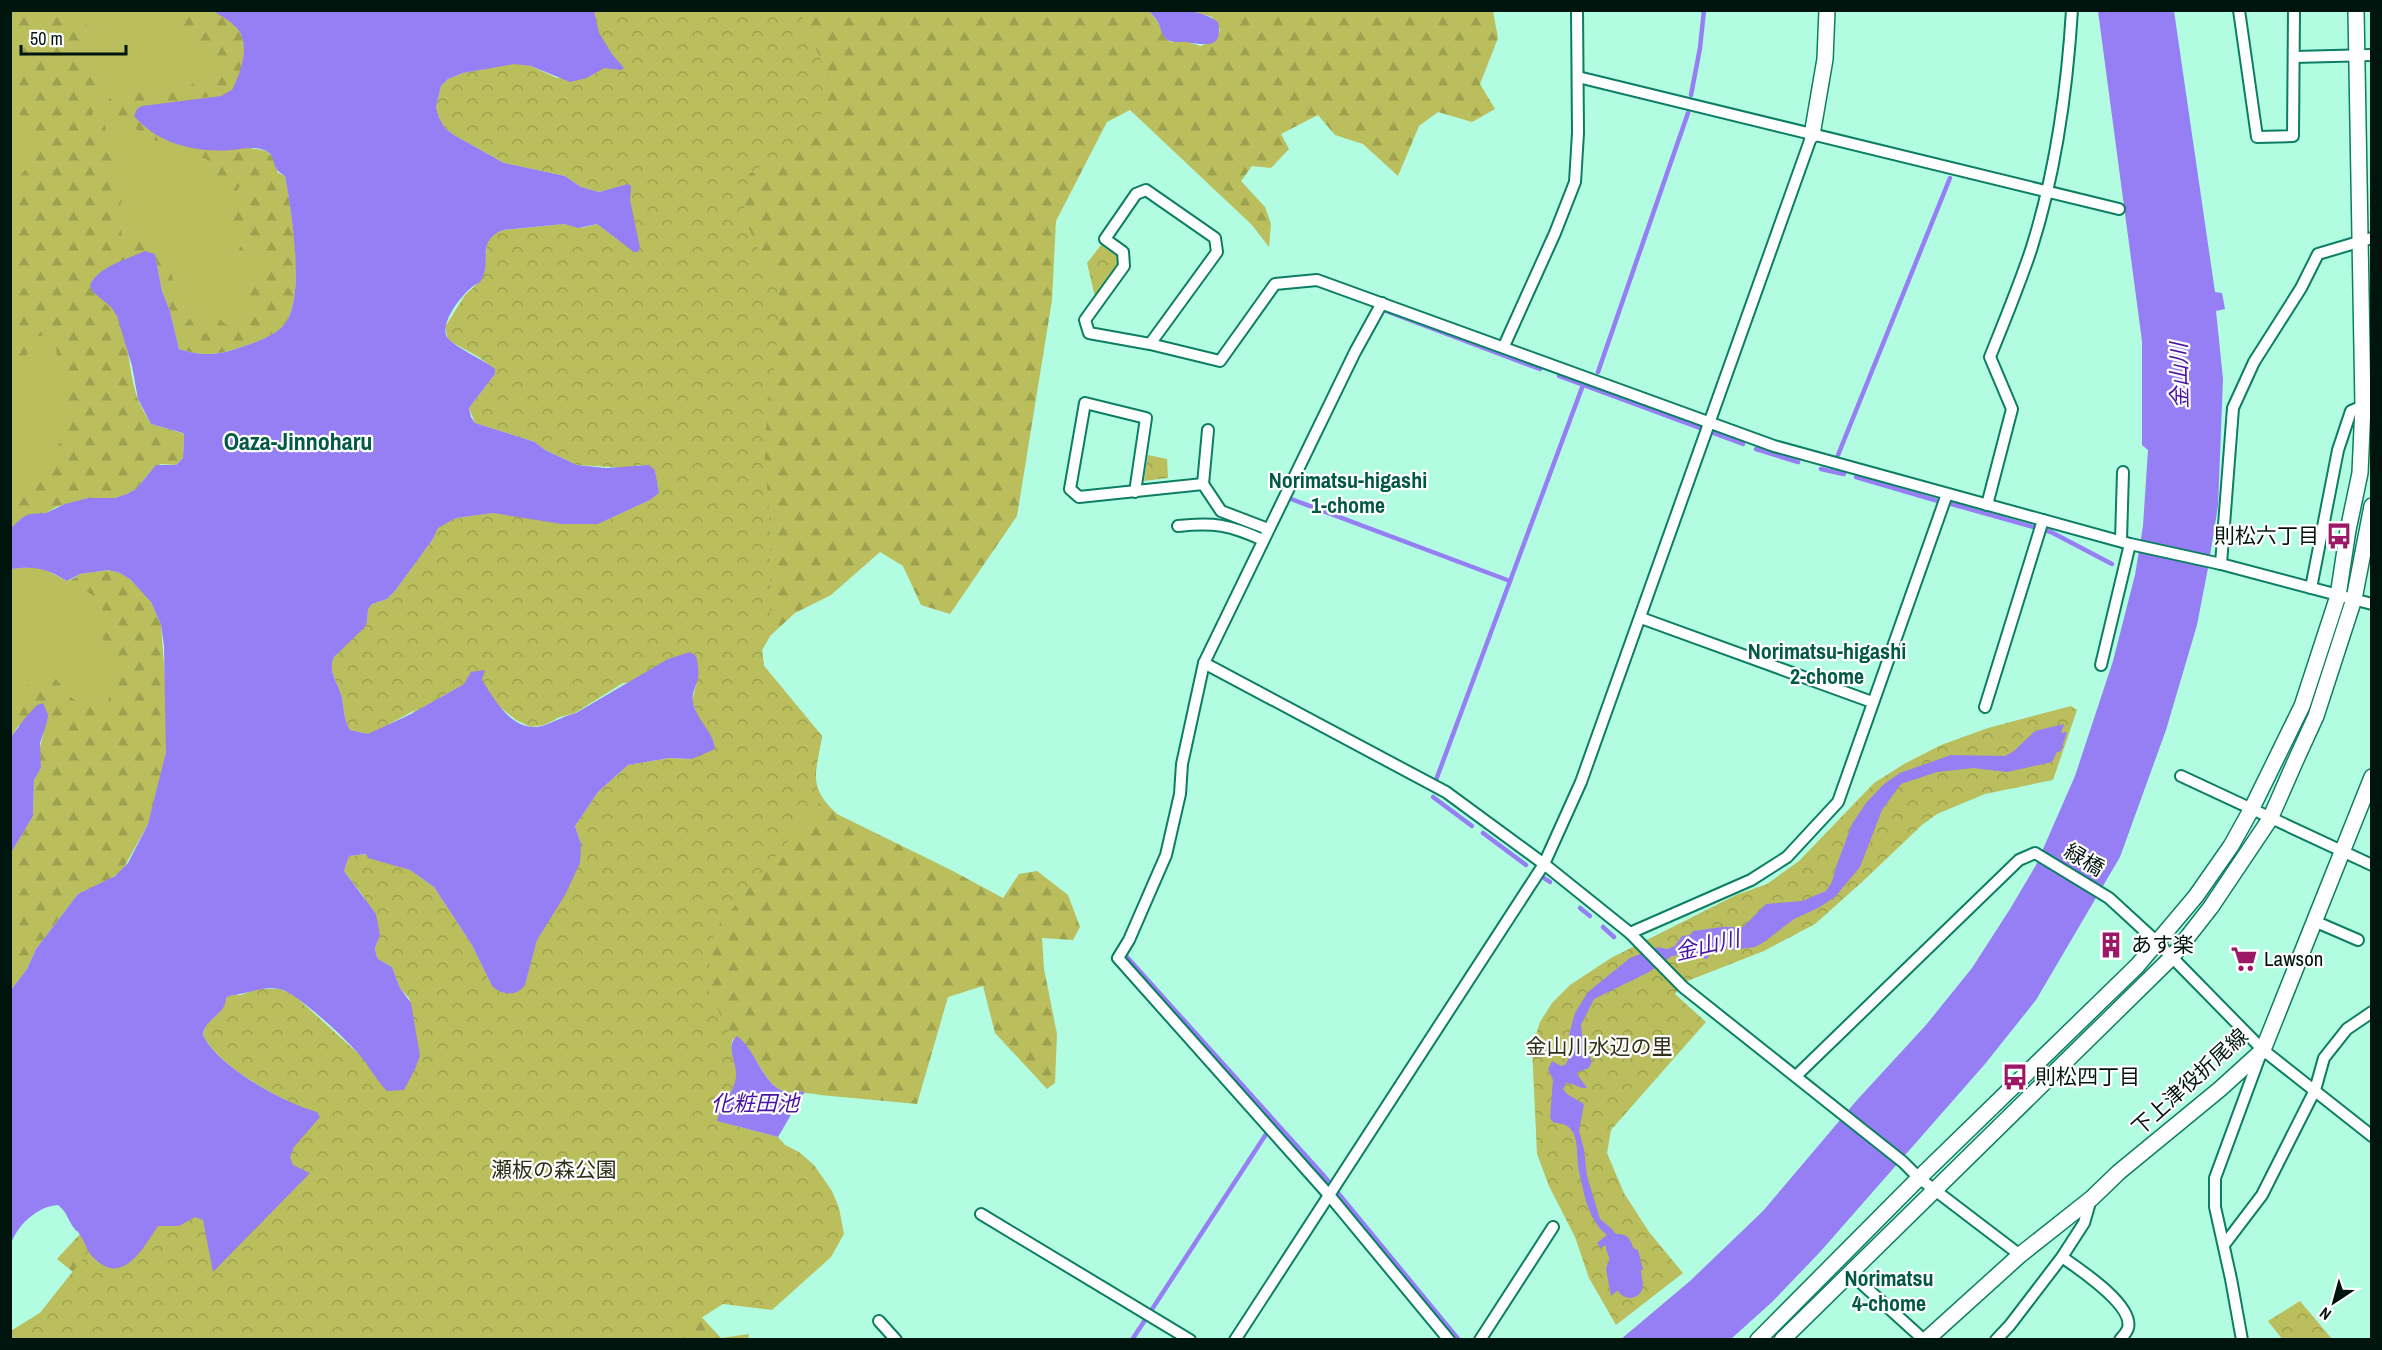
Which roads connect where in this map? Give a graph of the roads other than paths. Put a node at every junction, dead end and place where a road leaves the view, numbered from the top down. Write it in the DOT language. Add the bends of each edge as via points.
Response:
graph roads {
  1 [pos="1577,10"];
  2 [pos="1827,10"];
  3 [pos="2072,10"];
  4 [pos="2239,10"];
  5 [pos="2294,10"];
  6 [pos="2356,10"];
  7 [pos="2364,55"];
  8 [pos="2294,57"];
  9 [pos="1578,77"];
  10 [pos="1812,135"];
  11 [pos="2047,192"];
  12 [pos="2119,210"];
  13 [pos="2366,240"];
  14 [pos="1382,303"];
  15 [pos="1150,344"];
  16 [pos="1503,346"];
  17 [pos="2363,406"];
  18 [pos="1710,423"];
  19 [pos="1208,430"];
  20 [pos="2123,472"];
  21 [pos="1203,484"];
  22 [pos="1135,492"];
  23 [pos="1947,494"];
  24 [pos="1987,505"];
  25 [pos="2372,506"];
  26 [pos="2043,520"];
  27 [pos="1178,526"];
  28 [pos="1268,529"];
  29 [pos="1263,540"];
  30 [pos="2128,543"];
  31 [pos="2218,564"];
  32 [pos="2311,588"];
  33 [pos="2338,596"];
  34 [pos="2354,599"];
  35 [pos="2372,603"];
  36 [pos="1641,618"];
  37 [pos="1204,663"];
  38 [pos="2101,665"];
  39 [pos="1872,702"];
  40 [pos="1985,707"];
  41 [pos="2181,776"];
  42 [pos="2372,777"];
  43 [pos="2251,810"];
  44 [pos="2270,819"];
  45 [pos="2342,851"];
  46 [pos="1544,864"];
  47 [pos="2372,865"];
  48 [pos="2314,921"];
  49 [pos="1630,933"];
  50 [pos="2358,940"];
  51 [pos="2158,943"];
  52 [pos="2172,957"];
  53 [pos="2372,1012"];
  54 [pos="2262,1050"];
  55 [pos="1796,1077"];
  56 [pos="2314,1090"];
  57 [pos="2372,1136"];
  58 [pos="1919,1178"];
  59 [pos="1936,1190"];
  60 [pos="1329,1195"];
  61 [pos="2092,1198"];
  62 [pos="981,1214"];
  63 [pos="1553,1227"];
  64 [pos="2224,1245"];
  65 [pos="2020,1255"];
  66 [pos="2062,1257"];
  67 [pos="1850,1274"];
  68 [pos="879,1321"];
  69 [pos="896,1340"];
  70 [pos="1190,1340"];
  71 [pos="1235,1340"];
  72 [pos="1449,1340"];
  73 [pos="1480,1340"];
  74 [pos="1758,1340"];
  75 [pos="1782,1340"];
  76 [pos="1925,1340"];
  77 [pos="1996,1340"];
  78 [pos="2120,1340"];
  79 [pos="2242,1340"];
  1 -- 9 [label="street"];
  2 -- 10 [label="street" via="1825,59"];
  3 -- 11 [label="street" via="2067,82"];
  4 -- 8 [label="street" via="2257,137 2293,136"];
  5 -- 8 [label="street"];
  6 -- 7 [label="street"];
  7 -- 8 [label="street"];
  7 -- 13 [label="street"];
  9 -- 10 [label="street"];
  9 -- 16 [label="street" via="1575,182"];
  10 -- 11 [label="street"];
  10 -- 18 [label="street"];
  11 -- 12 [label="street"];
  11 -- 24 [label="street" via="2031,250 1990,357 2012,409"];
  13 -- 17 [label="street"];
  13 -- 31 [label="street" via="2318,254 2254,362 2233,408"];
  14 -- 15 [label="street" via="1317,280 1275,284 1220,361"];
  14 -- 16 [label="street"];
  14 -- 28 [label="street"];
  15 -- 15 [label="street" via="1089,333 1085,320 1125,266 1123,252 1105,239 1136,194 1146,190 1215,238 1217,252"];
  16 -- 18 [label="street"];
  17 -- 32 [label="street" via="2351,411 2338,450"];
  17 -- 33 [label="street" via="2360,473"];
  18 -- 23 [label="street" via="1774,446"];
  18 -- 36 [label="street"];
  19 -- 21 [label="street"];
  20 -- 30 [label="street"];
  21 -- 22 [label="street"];
  21 -- 28 [label="street" via="1221,511"];
  22 -- 22 [label="street" via="1079,497 1070,489 1085,403 1146,418"];
  23 -- 24 [label="street"];
  23 -- 39 [label="street"];
  24 -- 26 [label="street"];
  25 -- 34 [label="street"];
  26 -- 30 [label="street"];
  26 -- 40 [label="street"];
  27 -- 29 [label="street" via="1209,523 1240,529"];
  28 -- 29 [label="street"];
  29 -- 37 [label="street"];
  30 -- 31 [label="street"];
  30 -- 38 [label="street"];
  31 -- 32 [label="street"];
  32 -- 33 [label="street"];
  33 -- 34 [label="street"];
  33 -- 43 [label="street" via="2302,705"];
  34 -- 35 [label="street"];
  34 -- 44 [label="street" via="2316,716"];
  36 -- 39 [label="street"];
  36 -- 46 [label="street" via="1581,782"];
  37 -- 46 [label="street" via="1446,792"];
  37 -- 60 [label="street" via="1166,855 1118,958"];
  39 -- 49 [label="street" via="1838,802 1787,857 1751,880"];
  41 -- 43 [label="street"];
  42 -- 45 [label="street, 下上津役折尾線"];
  43 -- 44 [label="street"];
  43 -- 51 [label="street" via="2231,846"];
  44 -- 45 [label="street"];
  44 -- 52 [label="street"];
  45 -- 47 [label="street"];
  45 -- 48 [label="street, 下上津役折尾線"];
  46 -- 49 [label="street"];
  46 -- 60 [label="street"];
  48 -- 50 [label="street"];
  48 -- 54 [label="street, 下上津役折尾線"];
  49 -- 55 [label="street" via="1679,982"];
  51 -- 52 [label="street, 緑橋"];
  51 -- 55 [label="street, 緑橋" via="2109,898 2035,853 2019,860"];
  51 -- 58 [label="street"];
  52 -- 54 [label="street, 緑橋"];
  52 -- 59 [label="street"];
  53 -- 56 [label="street" via="2347,1029 2324,1058"];
  54 -- 56 [label="street, 緑橋"];
  54 -- 61 [label="street, 下上津役折尾線"];
  54 -- 64 [label="street" via="2215,1178 2215,1207"];
  55 -- 58 [label="street"];
  56 -- 57 [label="street, 緑橋"];
  56 -- 64 [label="street" via="2262,1195"];
  58 -- 59 [label="street"];
  58 -- 74 [label="street"];
  59 -- 65 [label="street"];
  59 -- 67 [label="street"];
  60 -- 71 [label="street"];
  60 -- 72 [label="street"];
  61 -- 65 [label="street, 下上津役折尾線"];
  61 -- 66 [label="street" via="2084,1223"];
  62 -- 70 [label="street"];
  63 -- 73 [label="street"];
  64 -- 79 [label="street"];
  65 -- 76 [label="street, 下上津役折尾線"];
  66 -- 77 [label="street"];
  66 -- 78 [label="street" via="2111,1293 2128,1319 2128,1329"];
  67 -- 75 [label="street"];
  67 -- 76 [label="street"];
  68 -- 69 [label="street"];
}
